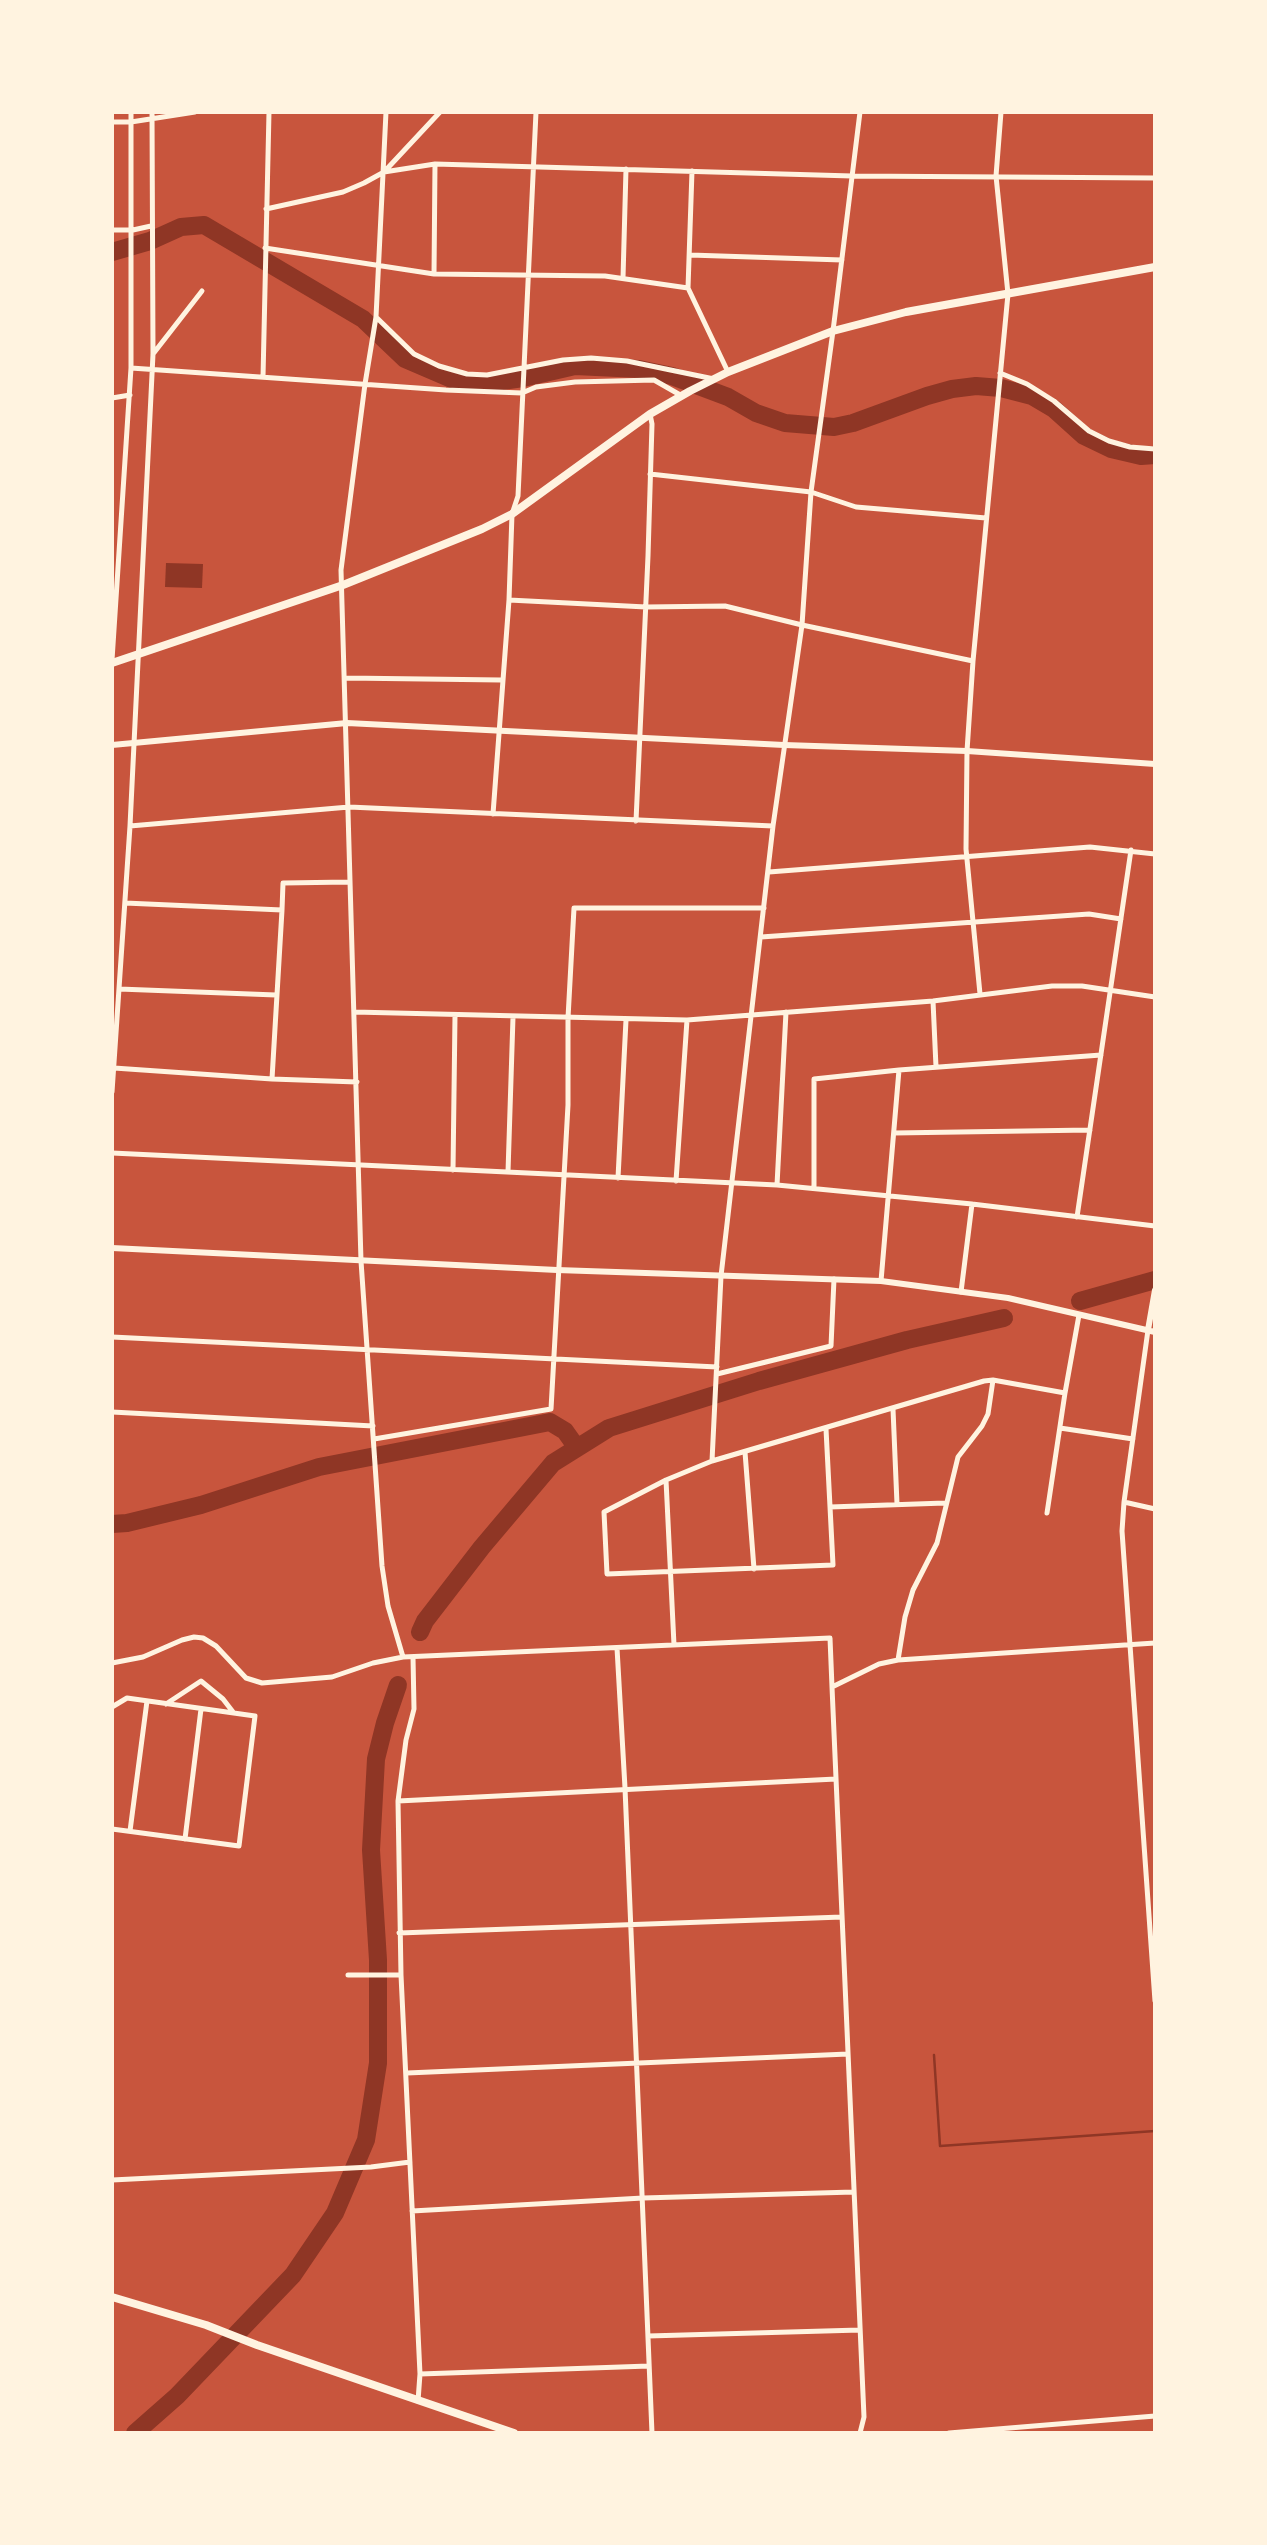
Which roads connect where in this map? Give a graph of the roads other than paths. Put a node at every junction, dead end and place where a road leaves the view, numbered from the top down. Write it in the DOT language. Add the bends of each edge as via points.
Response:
graph roads {
  1 [pos="131,112"];
  2 [pos="195,112"];
  3 [pos="269,112"];
  4 [pos="386,112"];
  5 [pos="440,112"];
  6 [pos="536,112"];
  7 [pos="860,112"];
  8 [pos="1001,112"];
  9 [pos="152,115"];
  10 [pos="112,122"];
  11 [pos="131,122"];
  12 [pos="435,164"];
  13 [pos="534,168"];
  14 [pos="626,169"];
  15 [pos="692,171"];
  16 [pos="384,172"];
  17 [pos="852,176"];
  18 [pos="996,176"];
  19 [pos="1155,178"];
  20 [pos="266,209"];
  21 [pos="151,226"];
  22 [pos="112,230"];
  23 [pos="133,231"];
  24 [pos="265,248"];
  25 [pos="690,256"];
  26 [pos="842,260"];
  27 [pos="380,267"];
  28 [pos="1155,267"];
  29 [pos="434,274"];
  30 [pos="528,274"];
  31 [pos="623,278"];
  32 [pos="688,288"];
  33 [pos="202,291"];
  34 [pos="1008,294"];
  35 [pos="376,318"];
  36 [pos="833,331"];
  37 [pos="153,354"];
  38 [pos="524,368"];
  39 [pos="131,369"];
  40 [pos="151,370"];
  41 [pos="729,372"];
  42 [pos="1000,373"];
  43 [pos="264,377"];
  44 [pos="715,379"];
  45 [pos="365,384"];
  46 [pos="522,393"];
  47 [pos="686,394"];
  48 [pos="130,395"];
  49 [pos="112,398"];
  50 [pos="650,415"];
  51 [pos="1155,449"];
  52 [pos="650,474"];
  53 [pos="811,492"];
  54 [pos="112,506"];
  55 [pos="122,506"];
  56 [pos="512,514"];
  57 [pos="986,518"];
  58 [pos="343,585"];
  59 [pos="509,600"];
  60 [pos="646,607"];
  61 [pos="802,625"];
  62 [pos="138,654"];
  63 [pos="973,661"];
  64 [pos="112,662"];
  65 [pos="346,678"];
  66 [pos="501,680"];
  67 [pos="347,723"];
  68 [pos="497,731"];
  69 [pos="640,737"];
  70 [pos="135,742"];
  71 [pos="112,744"];
  72 [pos="784,745"];
  73 [pos="967,751"];
  74 [pos="1155,764"];
  75 [pos="349,807"];
  76 [pos="493,814"];
  77 [pos="636,821"];
  78 [pos="130,826"];
  79 [pos="773,826"];
  80 [pos="1131,850"];
  81 [pos="1155,854"];
  82 [pos="967,856"];
  83 [pos="769,872"];
  84 [pos="349,882"];
  85 [pos="125,904"];
  86 [pos="764,908"];
  87 [pos="282,910"];
  88 [pos="1121,919"];
  89 [pos="975,922"];
  90 [pos="761,937"];
  91 [pos="119,989"];
  92 [pos="1110,990"];
  93 [pos="980,994"];
  94 [pos="276,995"];
  95 [pos="1155,997"];
  96 [pos="933,1000"];
  97 [pos="354,1012"];
  98 [pos="786,1012"];
  99 [pos="455,1016"];
  100 [pos="750,1016"];
  101 [pos="513,1017"];
  102 [pos="568,1018"];
  103 [pos="626,1020"];
  104 [pos="687,1020"];
  105 [pos="1101,1055"];
  106 [pos="114,1068"];
  107 [pos="936,1068"];
  108 [pos="900,1070"];
  109 [pos="272,1079"];
  110 [pos="358,1082"];
  111 [pos="112,1092"];
  112 [pos="1090,1130"];
  113 [pos="894,1133"];
  114 [pos="112,1153"];
  115 [pos="358,1165"];
  116 [pos="453,1170"];
  117 [pos="508,1172"];
  118 [pos="563,1176"];
  119 [pos="618,1178"];
  120 [pos="676,1181"];
  121 [pos="733,1183"];
  122 [pos="777,1185"];
  123 [pos="814,1188"];
  124 [pos="888,1198"];
  125 [pos="972,1204"];
  126 [pos="1077,1217"];
  127 [pos="1155,1226"];
  128 [pos="112,1248"];
  129 [pos="361,1261"];
  130 [pos="557,1270"];
  131 [pos="721,1276"];
  132 [pos="834,1279"];
  133 [pos="881,1281"];
  134 [pos="1155,1290"];
  135 [pos="961,1292"];
  136 [pos="1079,1315"];
  137 [pos="1152,1331"];
  138 [pos="112,1337"];
  139 [pos="368,1350"];
  140 [pos="552,1359"];
  141 [pos="717,1367"];
  142 [pos="717,1374"];
  143 [pos="993,1380"];
  144 [pos="1065,1393"];
  145 [pos="893,1409"];
  146 [pos="112,1412"];
  147 [pos="373,1426"];
  148 [pos="1060,1428"];
  149 [pos="826,1429"];
  150 [pos="374,1439"];
  151 [pos="1133,1439"];
  152 [pos="746,1452"];
  153 [pos="712,1461"];
  154 [pos="666,1480"];
  155 [pos="1124,1502"];
  156 [pos="946,1503"];
  157 [pos="897,1504"];
  158 [pos="830,1507"];
  159 [pos="1155,1509"];
  160 [pos="1047,1513"];
  161 [pos="754,1569"];
  162 [pos="671,1571"];
  163 [pos="1155,1643"];
  164 [pos="1129,1644"];
  165 [pos="674,1645"];
  166 [pos="617,1648"];
  167 [pos="403,1657"];
  168 [pos="413,1657"];
  169 [pos="898,1660"];
  170 [pos="112,1663"];
  171 [pos="832,1687"];
  172 [pos="147,1701"];
  173 [pos="166,1704"];
  174 [pos="112,1707"];
  175 [pos="201,1709"];
  176 [pos="233,1712"];
  177 [pos="836,1779"];
  178 [pos="625,1788"];
  179 [pos="398,1801"];
  180 [pos="112,1829"];
  181 [pos="130,1831"];
  182 [pos="185,1839"];
  183 [pos="842,1917"];
  184 [pos="631,1925"];
  185 [pos="400,1933"];
  186 [pos="348,1975"];
  187 [pos="401,1975"];
  188 [pos="1155,2001"];
  189 [pos="848,2053"];
  190 [pos="636,2063"];
  191 [pos="407,2073"];
  192 [pos="411,2162"];
  193 [pos="112,2180"];
  194 [pos="854,2192"];
  195 [pos="643,2198"];
  196 [pos="412,2211"];
  197 [pos="112,2297"];
  198 [pos="121,2300"];
  199 [pos="112,2304"];
  200 [pos="860,2330"];
  201 [pos="648,2336"];
  202 [pos="649,2366"];
  203 [pos="420,2374"];
  204 [pos="418,2401"];
  205 [pos="1155,2416"];
  206 [pos="514,2433"];
  207 [pos="652,2433"];
  208 [pos="860,2433"];
  209 [pos="949,2433"];
  1 -- 11 [label="street"];
  2 -- 9 [label="street"];
  3 -- 20 [label="street"];
  4 -- 16 [label="street"];
  5 -- 16 [label="street"];
  6 -- 13 [label="street"];
  7 -- 17 [label="street"];
  8 -- 18 [label="street"];
  9 -- 11 [label="street"];
  9 -- 21 [label="street"];
  10 -- 11 [label="street"];
  11 -- 23 [label="street"];
  12 -- 13 [label="street"];
  12 -- 16 [label="street"];
  12 -- 29 [label="street"];
  13 -- 14 [label="street"];
  13 -- 30 [label="street"];
  14 -- 15 [label="street"];
  14 -- 31 [label="street"];
  15 -- 17 [label="street"];
  15 -- 25 [label="street"];
  16 -- 20 [label="street" via="343,192"];
  16 -- 27 [label="street"];
  17 -- 18 [label="street"];
  17 -- 26 [label="street"];
  18 -- 19 [label="street"];
  18 -- 34 [label="street"];
  20 -- 24 [label="street"];
  21 -- 23 [label="street"];
  21 -- 37 [label="street"];
  22 -- 23 [label="street"];
  23 -- 39 [label="street"];
  24 -- 27 [label="street"];
  24 -- 43 [label="street"];
  25 -- 26 [label="street"];
  25 -- 32 [label="street"];
  26 -- 36 [label="street"];
  27 -- 29 [label="street"];
  27 -- 35 [label="street"];
  28 -- 34 [label="main road"];
  29 -- 30 [label="street"];
  30 -- 31 [label="street"];
  30 -- 38 [label="street"];
  31 -- 32 [label="street"];
  32 -- 41 [label="street"];
  33 -- 37 [label="street"];
  34 -- 36 [label="main road"];
  34 -- 42 [label="street"];
  35 -- 38 [label="street" via="414,354 439,366 487,375"];
  35 -- 45 [label="street"];
  36 -- 41 [label="main road"];
  36 -- 53 [label="street"];
  37 -- 40 [label="street"];
  38 -- 44 [label="street" via="591,358"];
  38 -- 46 [label="street"];
  39 -- 40 [label="street"];
  39 -- 48 [label="street"];
  40 -- 43 [label="street"];
  40 -- 62 [label="street"];
  41 -- 44 [label="main road"];
  42 -- 51 [label="street" via="1027,384 1109,441"];
  42 -- 57 [label="street"];
  43 -- 45 [label="street"];
  44 -- 47 [label="main road"];
  45 -- 46 [label="street"];
  45 -- 58 [label="street" via="341,570"];
  46 -- 47 [label="street" via="575,382 654,380"];
  46 -- 56 [label="street" via="518,496"];
  47 -- 50 [label="main road"];
  48 -- 49 [label="street"];
  48 -- 55 [label="street"];
  50 -- 52 [label="street"];
  50 -- 56 [label="main road"];
  52 -- 53 [label="street"];
  52 -- 60 [label="street"];
  53 -- 57 [label="street" via="856,507"];
  53 -- 61 [label="street"];
  54 -- 55 [label="street"];
  55 -- 64 [label="street"];
  56 -- 58 [label="main road"];
  56 -- 59 [label="street"];
  57 -- 63 [label="street"];
  58 -- 62 [label="main road"];
  58 -- 65 [label="street"];
  59 -- 60 [label="street"];
  59 -- 66 [label="street"];
  60 -- 61 [label="street" via="725,606"];
  60 -- 69 [label="street"];
  61 -- 63 [label="street"];
  61 -- 72 [label="street"];
  62 -- 64 [label="main road"];
  62 -- 70 [label="street"];
  63 -- 73 [label="street"];
  65 -- 66 [label="street"];
  65 -- 67 [label="street"];
  66 -- 68 [label="street"];
  67 -- 68 [label="street"];
  67 -- 70 [label="street"];
  67 -- 75 [label="street"];
  68 -- 69 [label="street"];
  68 -- 76 [label="street"];
  69 -- 72 [label="street"];
  69 -- 77 [label="street"];
  70 -- 71 [label="street"];
  70 -- 78 [label="street"];
  72 -- 73 [label="street"];
  72 -- 79 [label="street"];
  73 -- 74 [label="street"];
  73 -- 82 [label="street"];
  75 -- 76 [label="street"];
  75 -- 78 [label="street"];
  75 -- 84 [label="street"];
  76 -- 77 [label="street"];
  77 -- 79 [label="street"];
  78 -- 85 [label="street"];
  79 -- 83 [label="street"];
  80 -- 81 [label="street"];
  80 -- 82 [label="street" via="1090,847"];
  80 -- 88 [label="street"];
  82 -- 83 [label="street"];
  82 -- 89 [label="street"];
  83 -- 86 [label="street"];
  84 -- 87 [label="street" via="283,883"];
  84 -- 97 [label="street"];
  85 -- 87 [label="street"];
  85 -- 91 [label="street"];
  86 -- 90 [label="street"];
  86 -- 102 [label="street" via="574,908"];
  87 -- 94 [label="street"];
  88 -- 89 [label="street" via="1088,914"];
  88 -- 92 [label="street"];
  89 -- 90 [label="street"];
  89 -- 93 [label="street"];
  90 -- 100 [label="street"];
  91 -- 94 [label="street"];
  91 -- 106 [label="street"];
  92 -- 93 [label="street" via="1052,986"];
  92 -- 95 [label="street"];
  92 -- 105 [label="street"];
  93 -- 96 [label="street"];
  94 -- 109 [label="street"];
  96 -- 98 [label="street"];
  96 -- 107 [label="street"];
  97 -- 99 [label="street"];
  97 -- 110 [label="street"];
  98 -- 100 [label="street"];
  98 -- 122 [label="street"];
  99 -- 101 [label="street"];
  99 -- 116 [label="street"];
  100 -- 104 [label="street"];
  100 -- 121 [label="street"];
  101 -- 102 [label="street"];
  101 -- 117 [label="street"];
  102 -- 103 [label="street"];
  102 -- 118 [label="street"];
  103 -- 104 [label="street"];
  103 -- 119 [label="street"];
  104 -- 120 [label="street"];
  105 -- 107 [label="street"];
  105 -- 112 [label="street"];
  106 -- 109 [label="street"];
  106 -- 111 [label="street"];
  107 -- 108 [label="street"];
  108 -- 113 [label="street"];
  108 -- 123 [label="street" via="814,1079"];
  109 -- 110 [label="street"];
  110 -- 115 [label="street"];
  112 -- 113 [label="street"];
  112 -- 126 [label="street"];
  113 -- 124 [label="street"];
  114 -- 115 [label="street"];
  115 -- 116 [label="street"];
  115 -- 129 [label="street"];
  116 -- 117 [label="street"];
  117 -- 118 [label="street"];
  118 -- 119 [label="street"];
  118 -- 130 [label="street"];
  119 -- 120 [label="street"];
  120 -- 121 [label="street"];
  121 -- 122 [label="street"];
  121 -- 131 [label="street"];
  122 -- 123 [label="street"];
  123 -- 124 [label="street"];
  124 -- 125 [label="street"];
  124 -- 133 [label="street"];
  125 -- 126 [label="street"];
  125 -- 135 [label="street"];
  126 -- 127 [label="street"];
  128 -- 129 [label="street"];
  129 -- 130 [label="street"];
  129 -- 139 [label="street"];
  130 -- 131 [label="street"];
  130 -- 140 [label="street"];
  131 -- 132 [label="street"];
  131 -- 141 [label="street"];
  132 -- 133 [label="street"];
  132 -- 142 [label="street" via="831,1346"];
  133 -- 135 [label="street"];
  134 -- 137 [label="street"];
  135 -- 136 [label="street"];
  136 -- 137 [label="street"];
  136 -- 144 [label="street"];
  137 -- 151 [label="street"];
  138 -- 139 [label="street"];
  139 -- 140 [label="street"];
  139 -- 147 [label="street"];
  140 -- 141 [label="street"];
  140 -- 150 [label="street" via="551,1409"];
  141 -- 142 [label="street"];
  142 -- 153 [label="street"];
  143 -- 144 [label="street"];
  143 -- 145 [label="street"];
  143 -- 156 [label="street" via="988,1414 958,1457"];
  144 -- 148 [label="street"];
  145 -- 149 [label="street"];
  145 -- 157 [label="street"];
  146 -- 147 [label="street"];
  147 -- 150 [label="street"];
  148 -- 151 [label="street"];
  148 -- 160 [label="street"];
  149 -- 152 [label="street"];
  149 -- 158 [label="street"];
  150 -- 167 [label="street" via="385,1590"];
  151 -- 155 [label="street"];
  152 -- 153 [label="street"];
  152 -- 161 [label="street"];
  153 -- 154 [label="street"];
  154 -- 162 [label="street"];
  154 -- 162 [label="street" via="604,1512 607,1574"];
  155 -- 159 [label="street"];
  155 -- 164 [label="street"];
  156 -- 157 [label="street"];
  156 -- 169 [label="street" via="937,1543 912,1590"];
  157 -- 158 [label="street"];
  158 -- 161 [label="street" via="833,1565"];
  161 -- 162 [label="street"];
  162 -- 165 [label="street"];
  163 -- 164 [label="street"];
  164 -- 169 [label="street"];
  164 -- 188 [label="street"];
  165 -- 166 [label="street"];
  165 -- 171 [label="street" via="830,1639"];
  166 -- 168 [label="street"];
  166 -- 178 [label="street"];
  167 -- 168 [label="street"];
  167 -- 170 [label="street" via="332,1677 262,1683 246,1678 216,1646 194,1637 144,1657"];
  168 -- 179 [label="street" via="414,1709"];
  169 -- 171 [label="street"];
  171 -- 177 [label="street"];
  172 -- 173 [label="street"];
  172 -- 174 [label="street" via="127,1698"];
  172 -- 181 [label="street"];
  173 -- 175 [label="street"];
  173 -- 176 [label="street" via="201,1681"];
  175 -- 176 [label="street"];
  175 -- 182 [label="street"];
  176 -- 182 [label="street" via="255,1716 239,1846"];
  177 -- 178 [label="street"];
  177 -- 183 [label="street"];
  178 -- 179 [label="street"];
  178 -- 184 [label="street"];
  179 -- 185 [label="street"];
  180 -- 181 [label="street"];
  181 -- 182 [label="street"];
  183 -- 184 [label="street"];
  183 -- 189 [label="street"];
  184 -- 185 [label="street"];
  184 -- 190 [label="street"];
  185 -- 187 [label="street"];
  186 -- 187 [label="street"];
  187 -- 191 [label="street"];
  189 -- 190 [label="street"];
  189 -- 194 [label="street"];
  190 -- 191 [label="street"];
  190 -- 195 [label="street"];
  191 -- 192 [label="street"];
  192 -- 193 [label="street"];
  192 -- 196 [label="street"];
  194 -- 195 [label="street"];
  194 -- 200 [label="street"];
  195 -- 196 [label="street"];
  195 -- 201 [label="street"];
  196 -- 203 [label="street"];
  197 -- 198 [label="main road"];
  198 -- 199 [label="main road"];
  198 -- 204 [label="main road" via="206,2325"];
  200 -- 201 [label="street"];
  200 -- 208 [label="street" via="864,2417"];
  201 -- 202 [label="street"];
  202 -- 203 [label="street"];
  202 -- 207 [label="street"];
  203 -- 204 [label="street"];
  204 -- 206 [label="main road"];
  205 -- 209 [label="street"];
}
